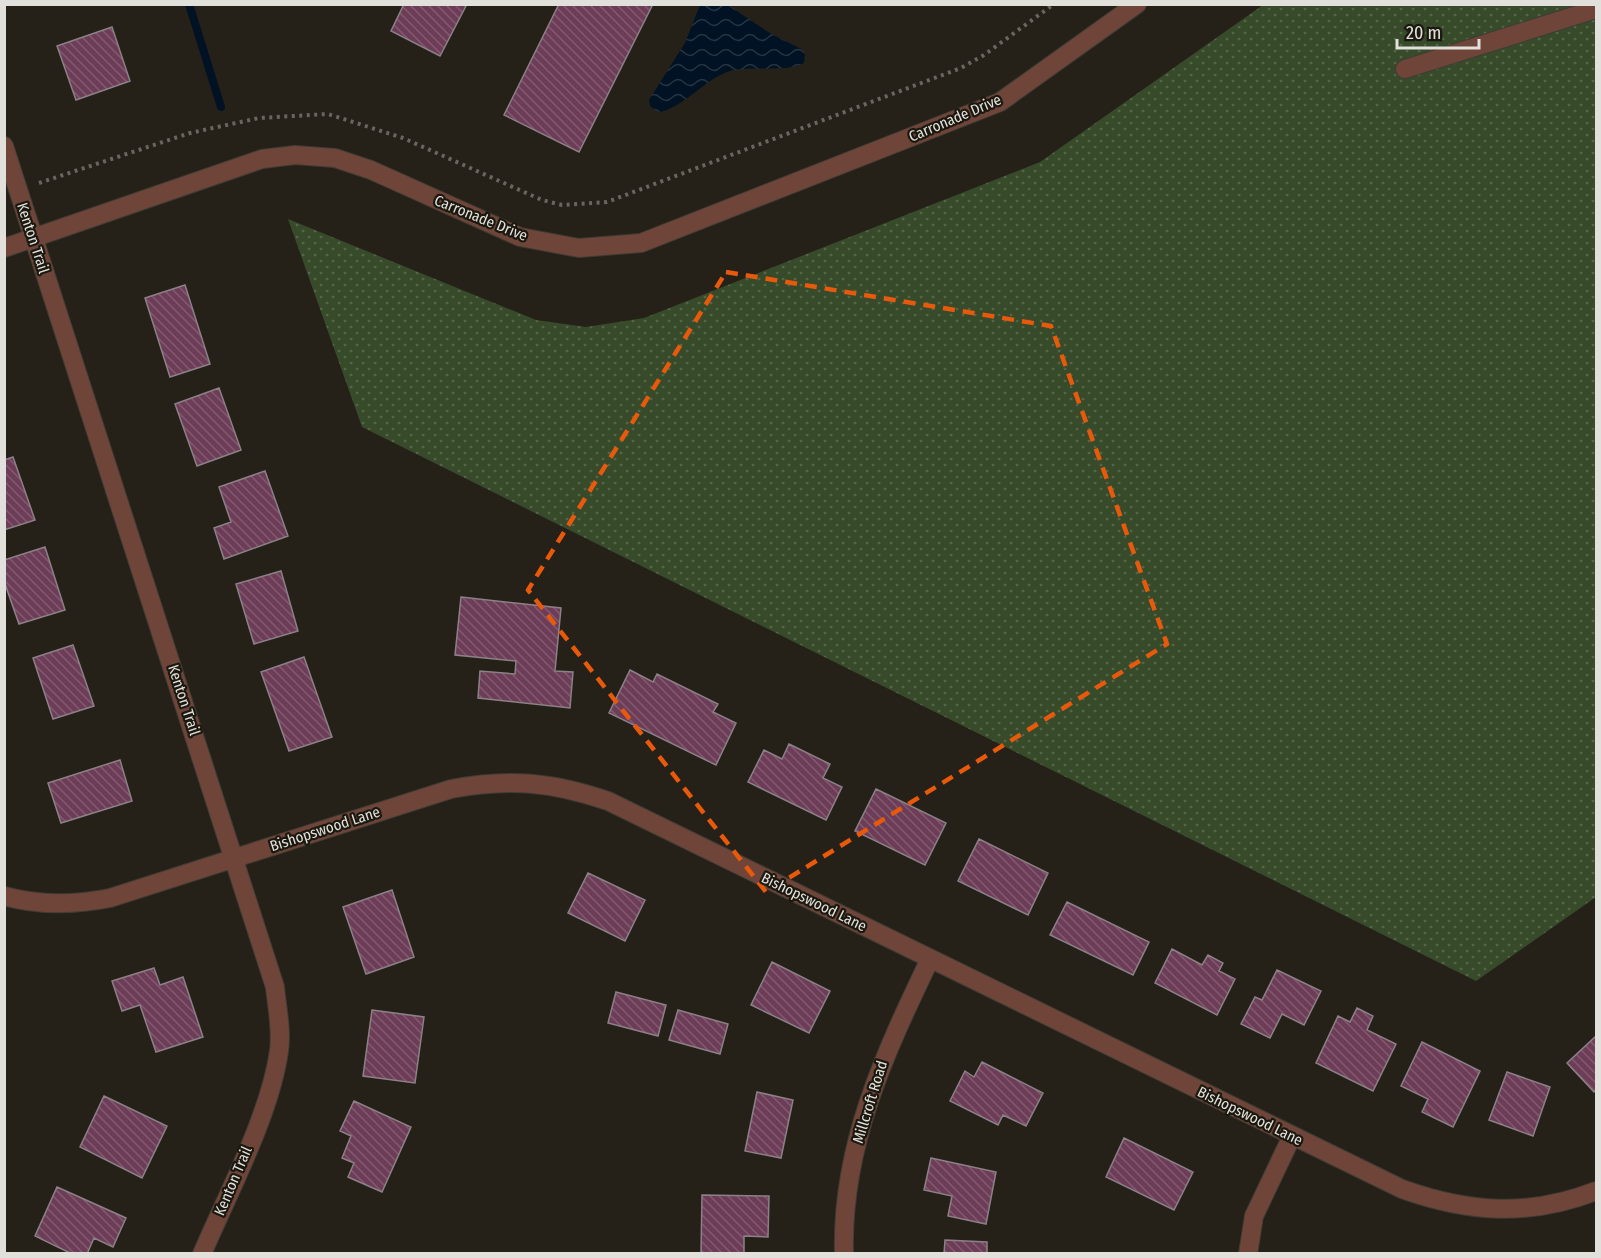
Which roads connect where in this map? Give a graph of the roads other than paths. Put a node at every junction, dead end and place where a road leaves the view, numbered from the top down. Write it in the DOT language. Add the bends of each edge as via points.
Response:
graph roads {
  1 [pos="1137,4"];
  2 [pos="1596,9"];
  3 [pos="1405,69"];
  4 [pos="4,146"];
  5 [pos="33,240"];
  6 [pos="4,248"];
  7 [pos="235,858"];
  8 [pos="4,896"];
  9 [pos="930,959"];
  10 [pos="1292,1136"];
  11 [pos="1596,1191"];
  12 [pos="202,1254"];
  13 [pos="844,1254"];
  14 [pos="1248,1254"];
  1 -- 5 [label="street, Carronade Drive" via="1000,102 640,243 579,248 520,237 371,170 335,158 296,155 262,159"];
  2 -- 3 [label="street"];
  4 -- 5 [label="street, Kenton Trail"];
  5 -- 6 [label="street, Carronade Drive"];
  5 -- 7 [label="street, Kenton Trail"];
  7 -- 8 [label="street, Bishopswood Lane" via="87,903 41,903"];
  7 -- 9 [label="street, Bishopswood Lane" via="451,789 526,781 608,801"];
  7 -- 12 [label="street, Kenton Trail" via="275,987 280,1049 272,1090"];
  9 -- 10 [label="street, Bishopswood Lane"];
  9 -- 13 [label="street, Millcroft Road" via="882,1060 862,1121 849,1183"];
  10 -- 11 [label="street, Bishopswood Lane" via="1439,1203 1530,1208"];
  10 -- 14 [label="street" via="1254,1216"];
}
